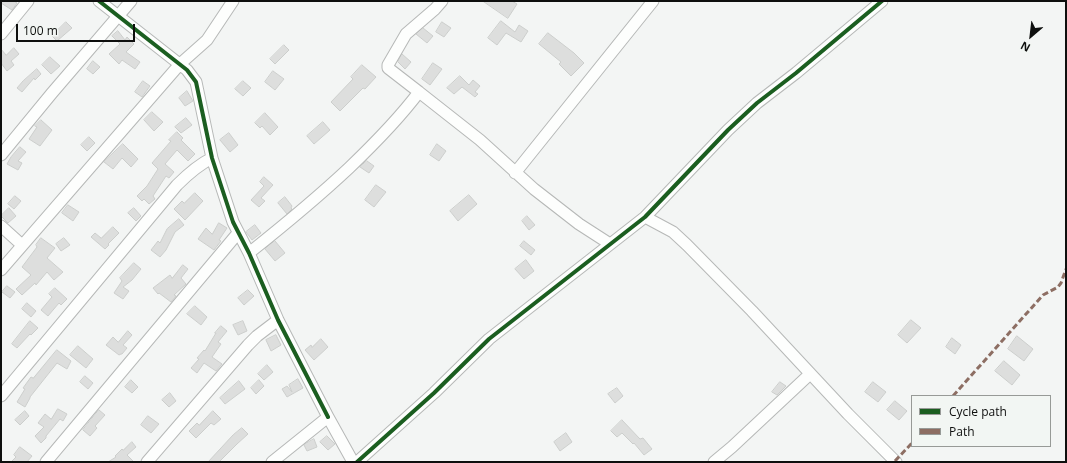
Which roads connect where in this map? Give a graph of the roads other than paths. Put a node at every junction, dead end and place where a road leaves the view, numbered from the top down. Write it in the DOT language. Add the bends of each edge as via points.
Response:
graph roads {
  1 [pos="28,1"];
  2 [pos="99,1"];
  3 [pos="131,1"];
  4 [pos="233,1"];
  5 [pos="442,1"];
  6 [pos="653,1"];
  7 [pos="882,1"];
  8 [pos="118,16"];
  9 [pos="1,34"];
  10 [pos="180,64"];
  11 [pos="419,92"];
  12 [pos="1,155"];
  13 [pos="212,158"];
  14 [pos="515,173"];
  15 [pos="645,217"];
  16 [pos="1,226"];
  17 [pos="238,233"];
  18 [pos="610,244"];
  19 [pos="22,245"];
  20 [pos="249,252"];
  21 [pos="1,270"];
  22 [pos="278,320"];
  23 [pos="810,374"];
  24 [pos="1,396"];
  25 [pos="328,417"];
  26 [pos="46,462"];
  27 [pos="147,462"];
  28 [pos="272,462"];
  29 [pos="353,462"];
  30 [pos="357,462"];
  31 [pos="714,462"];
  32 [pos="896,462"];
  1 -- 9 [label="street"];
  2 -- 8 [label="street"];
  3 -- 8 [label="street"];
  4 -- 10 [label="street" via="207,40"];
  5 -- 11 [label="street" via="406,34 388,65 388,68"];
  6 -- 14 [label="street"];
  7 -- 15 [label="street" via="733,124"];
  8 -- 10 [label="street"];
  8 -- 12 [label="street"];
  10 -- 13 [label="street" via="196,82"];
  10 -- 19 [label="street"];
  11 -- 14 [label="street" via="480,140"];
  11 -- 20 [label="street" via="394,123 318,197"];
  13 -- 17 [label="street"];
  13 -- 24 [label="street" via="189,172 177,185"];
  14 -- 18 [label="street" via="579,224"];
  15 -- 18 [label="street"];
  15 -- 23 [label="street" via="672,232 687,245"];
  16 -- 19 [label="street"];
  17 -- 20 [label="street"];
  17 -- 26 [label="street"];
  18 -- 30 [label="street" via="489,339 434,393"];
  19 -- 21 [label="street"];
  20 -- 22 [label="street"];
  22 -- 25 [label="street"];
  22 -- 27 [label="street" via="248,345"];
  23 -- 31 [label="street"];
  23 -- 32 [label="street"];
  25 -- 28 [label="street"];
  25 -- 29 [label="street"];
}
